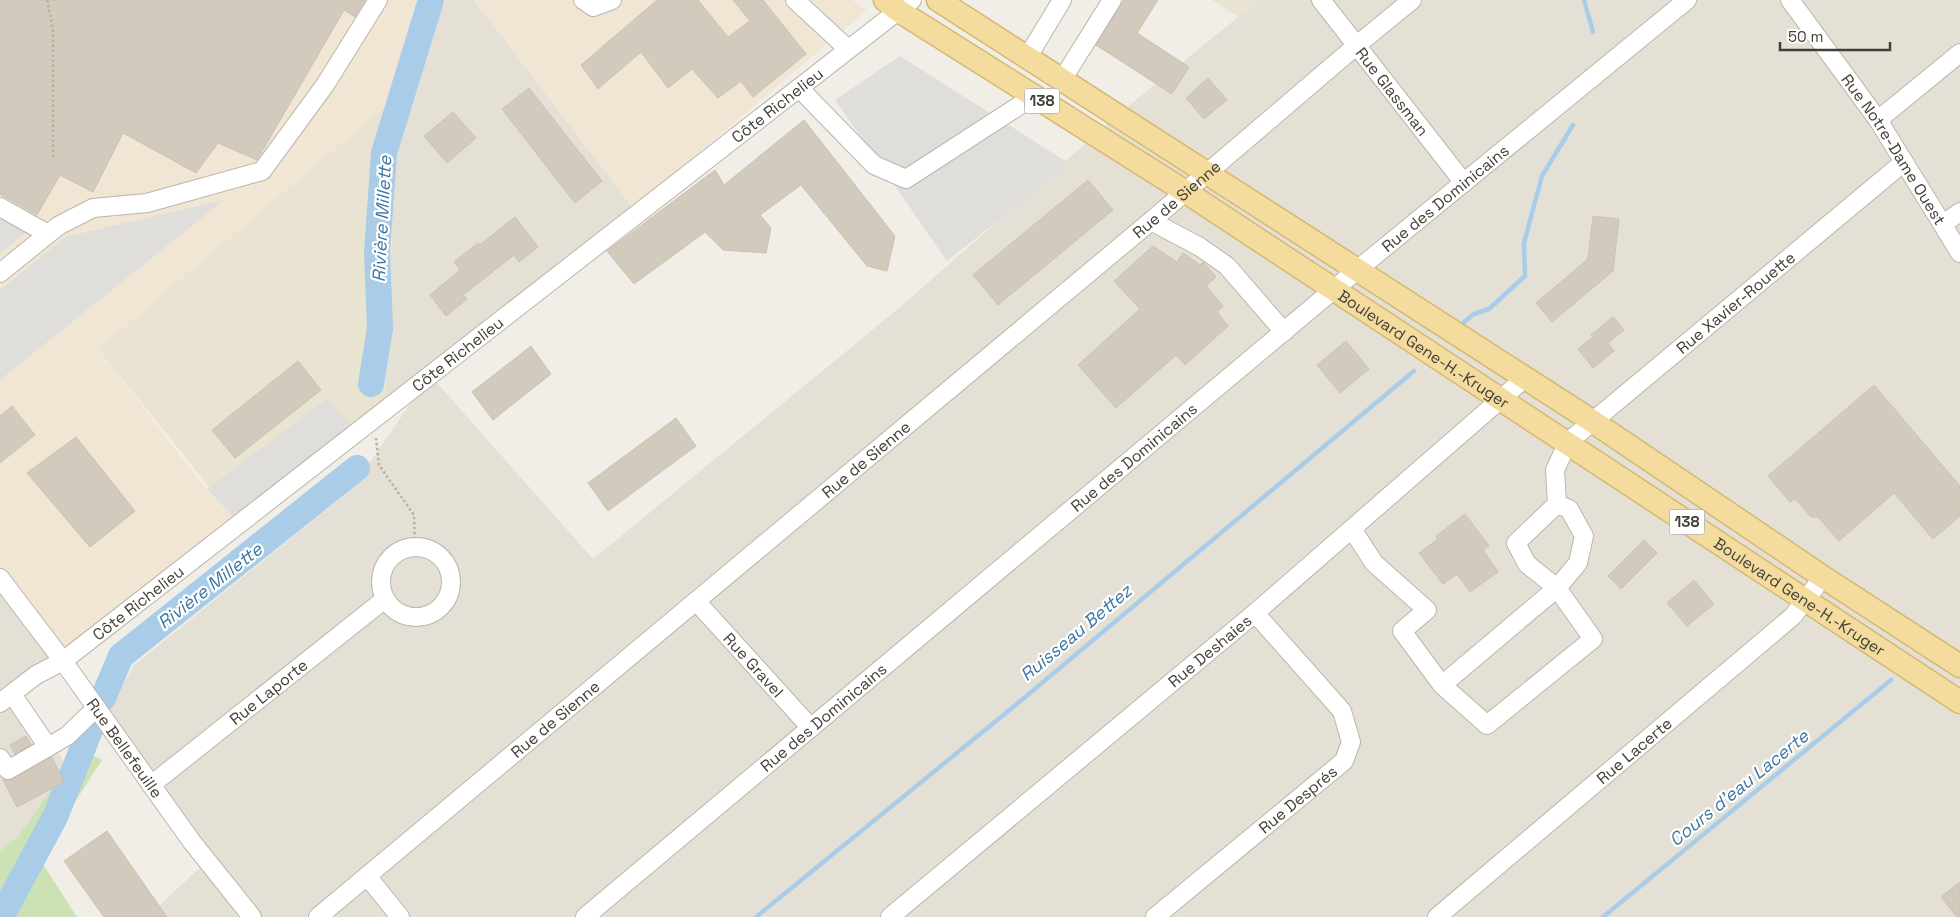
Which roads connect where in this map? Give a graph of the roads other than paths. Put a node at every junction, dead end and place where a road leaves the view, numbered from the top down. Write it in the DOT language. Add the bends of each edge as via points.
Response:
graph roads {
  1 [pos="378,0"];
  2 [pos="583,0"];
  3 [pos="612,0"];
  4 [pos="795,0"];
  5 [pos="938,0"];
  6 [pos="1062,0"];
  7 [pos="1112,0"];
  8 [pos="1320,0"];
  9 [pos="1412,0"];
  10 [pos="1687,0"];
  11 [pos="1794,2"];
  12 [pos="899,4"];
  13 [pos="1357,45"];
  14 [pos="848,49"];
  15 [pos="1960,53"];
  16 [pos="1028,58"];
  17 [pos="1062,80"];
  18 [pos="799,88"];
  19 [pos="1034,96"];
  20 [pos="1878,120"];
  21 [pos="1904,162"];
  22 [pos="1208,174"];
  23 [pos="1464,183"];
  24 [pos="1186,192"];
  25 [pos="0,207"];
  26 [pos="1960,212"];
  27 [pos="1151,221"];
  28 [pos="1943,224"];
  29 [pos="48,234"];
  30 [pos="1960,253"];
  31 [pos="1357,270"];
  32 [pos="0,273"];
  33 [pos="1334,290"];
  34 [pos="1284,332"];
  35 [pos="1525,378"];
  36 [pos="1502,400"];
  37 [pos="1592,421"];
  38 [pos="1568,442"];
  39 [pos="1557,504"];
  40 [pos="1352,529"];
  41 [pos="1823,577"];
  42 [pos="0,578"];
  43 [pos="1557,588"];
  44 [pos="385,599"];
  45 [pos="696,601"];
  46 [pos="1805,601"];
  47 [pos="1254,613"];
  48 [pos="1957,660"];
  49 [pos="63,661"];
  50 [pos="1442,685"];
  51 [pos="6,699"];
  52 [pos="1960,702"];
  53 [pos="96,708"];
  54 [pos="811,728"];
  55 [pos="48,747"];
  56 [pos="0,758"];
  57 [pos="151,785"];
  58 [pos="367,876"];
  59 [pos="252,917"];
  60 [pos="318,917"];
  61 [pos="400,917"];
  62 [pos="585,917"];
  63 [pos="890,917"];
  64 [pos="1156,917"];
  65 [pos="1437,917"];
  1 -- 29 [label="street" via="325,85 262,171 147,203 93,208"];
  2 -- 3 [label="street" via="593,7"];
  4 -- 14 [label="street"];
  5 -- 16 [label="main road, Boulevard Gene-H.-Kruger / 138"];
  6 -- 16 [label="street"];
  7 -- 17 [label="street"];
  8 -- 13 [label="street, Rue Glassman"];
  9 -- 13 [label="street, Rue de Sienne"];
  10 -- 23 [label="street, Rue des Dominicains"];
  11 -- 20 [label="street, Rue Notre-Dame Ouest"];
  12 -- 14 [label="street, Côte Richelieu"];
  12 -- 19 [label="main road, Boulevard Gene-H.-Kruger / 138"];
  13 -- 22 [label="street, Rue de Sienne"];
  13 -- 23 [label="street, Rue Glassman"];
  14 -- 18 [label="street, Côte Richelieu"];
  15 -- 20 [label="street"];
  16 -- 17 [label="main road, Boulevard Gene-H.-Kruger / 138"];
  17 -- 22 [label="main road, Boulevard Gene-H.-Kruger / 138"];
  18 -- 19 [label="street" via="874,165 906,180"];
  18 -- 49 [label="street, Côte Richelieu"];
  19 -- 24 [label="main road, Boulevard Gene-H.-Kruger / 138"];
  20 -- 21 [label="street, Rue Notre-Dame Ouest"];
  21 -- 28 [label="street, Rue Notre-Dame Ouest"];
  21 -- 37 [label="street, Rue Xavier-Rouette"];
  22 -- 24 [label="street, Rue de Sienne"];
  22 -- 31 [label="main road, Boulevard Gene-H.-Kruger / 138"];
  23 -- 31 [label="street, Rue des Dominicains"];
  24 -- 27 [label="street, Rue de Sienne"];
  24 -- 33 [label="main road, Boulevard Gene-H.-Kruger / 138"];
  25 -- 29 [label="street"];
  26 -- 28 [label="street"];
  27 -- 34 [label="street" via="1227,266"];
  27 -- 45 [label="street, Rue de Sienne"];
  28 -- 30 [label="street, Rue Notre-Dame Ouest"];
  29 -- 32 [label="street"];
  31 -- 33 [label="street, Rue des Dominicains"];
  31 -- 35 [label="main road, Boulevard Gene-H.-Kruger / 138"];
  33 -- 34 [label="street, Rue des Dominicains"];
  33 -- 36 [label="main road, Boulevard Gene-H.-Kruger / 138"];
  34 -- 54 [label="street, Rue des Dominicains"];
  35 -- 36 [label="street, Rue Deshaies"];
  35 -- 37 [label="main road, Boulevard Gene-H.-Kruger / 138"];
  36 -- 38 [label="main road, Boulevard Gene-H.-Kruger / 138"];
  36 -- 40 [label="street, Rue Deshaies"];
  37 -- 38 [label="street, Rue Xavier-Rouette"];
  37 -- 41 [label="main road, Boulevard Gene-H.-Kruger / 138"];
  38 -- 39 [label="street" via="1555,470"];
  38 -- 46 [label="main road, Boulevard Gene-H.-Kruger / 138"];
  39 -- 43 [label="street" via="1569,509 1584,536 1578,563"];
  39 -- 43 [label="street" via="1516,543 1527,564"];
  40 -- 47 [label="street, Rue Deshaies"];
  40 -- 50 [label="street" via="1374,563 1427,610 1402,631"];
  41 -- 46 [label="street, Rue Lacerte"];
  41 -- 48 [label="main road, Boulevard Gene-H.-Kruger / 138"];
  42 -- 49 [label="street, Rue Bellefeuille"];
  43 -- 50 [label="street"];
  43 -- 50 [label="street" via="1593,639 1488,725"];
  44 -- 44 [label="street" via="392,608 413,617 435,612 444,604 450,589 450,571 445,561 426,548 415,547 398,552 386,565 382,576"];
  44 -- 57 [label="street, Rue Laporte"];
  45 -- 54 [label="street, Rue Gravel"];
  45 -- 58 [label="street, Rue de Sienne"];
  46 -- 52 [label="main road, Boulevard Gene-H.-Kruger / 138"];
  46 -- 65 [label="street, Rue Lacerte" via="1793,616"];
  47 -- 63 [label="street, Rue Deshaies"];
  47 -- 64 [label="street, Rue Després" via="1342,711 1351,742 1344,761"];
  49 -- 51 [label="street, Côte Richelieu" via="36,675"];
  49 -- 53 [label="street, Rue Bellefeuille"];
  51 -- 55 [label="street"];
  53 -- 55 [label="street" via="67,736"];
  53 -- 57 [label="street, Rue Bellefeuille"];
  54 -- 62 [label="street, Rue des Dominicains"];
  55 -- 56 [label="street" via="8,770"];
  57 -- 59 [label="street, Rue Bellefeuille"];
  58 -- 60 [label="street, Rue de Sienne"];
  58 -- 61 [label="street"];
}
